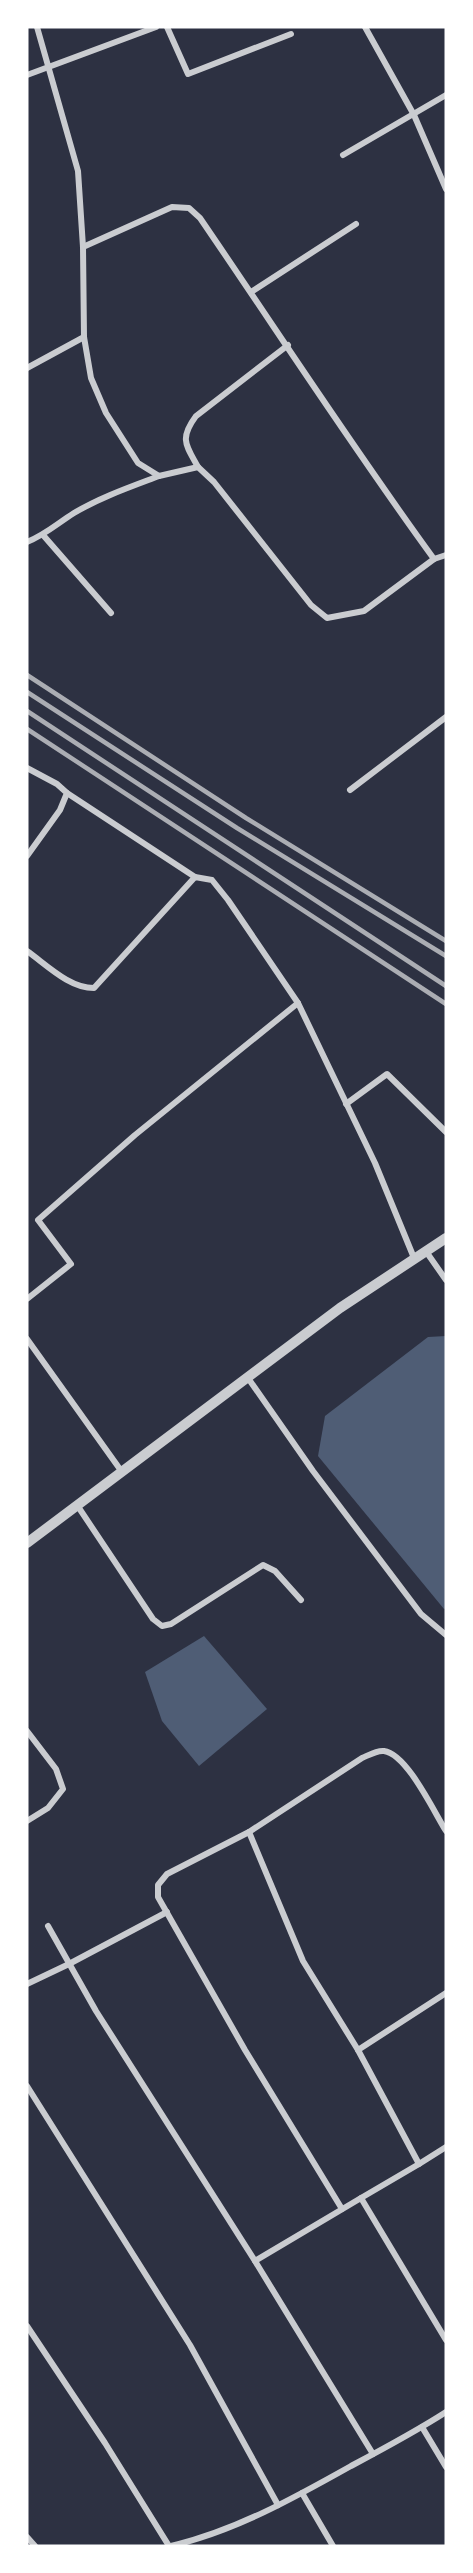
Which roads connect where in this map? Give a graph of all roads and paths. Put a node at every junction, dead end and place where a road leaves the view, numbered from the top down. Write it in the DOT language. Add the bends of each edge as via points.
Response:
graph roads {
  1 [pos="37,27"];
  2 [pos="156,27"];
  3 [pos="167,27"];
  4 [pos="365,27"];
  5 [pos="291,34"];
  6 [pos="48,66"];
  7 [pos="27,75"];
  8 [pos="446,95"];
  9 [pos="414,115"];
  10 [pos="343,155"];
  11 [pos="446,189"];
  12 [pos="356,224"];
  13 [pos="83,247"];
  14 [pos="251,292"];
  15 [pos="84,337"];
  16 [pos="288,345"];
  17 [pos="27,368"];
  18 [pos="198,467"];
  19 [pos="159,476"];
  20 [pos="44,535"];
  21 [pos="27,542"];
  22 [pos="446,555"];
  23 [pos="434,559"];
  24 [pos="111,613"];
  25 [pos="446,717"];
  26 [pos="27,768"];
  27 [pos="350,790"];
  28 [pos="67,793"];
  29 [pos="27,856"];
  30 [pos="195,877"];
  31 [pos="27,951"];
  32 [pos="298,1003"];
  33 [pos="346,1104"];
  34 [pos="446,1132"];
  35 [pos="446,1238"];
  36 [pos="425,1250"];
  37 [pos="414,1257"];
  38 [pos="446,1280"];
  39 [pos="27,1299"];
  40 [pos="27,1339"];
  41 [pos="248,1378"];
  42 [pos="122,1473"];
  43 [pos="76,1504"];
  44 [pos="28,1539"];
  45 [pos="301,1600"];
  46 [pos="446,1635"];
  47 [pos="27,1731"];
  48 [pos="27,1821"];
  49 [pos="446,1831"];
  50 [pos="249,1833"];
  51 [pos="166,1912"];
  52 [pos="48,1926"];
  53 [pos="69,1964"];
  54 [pos="27,1984"];
  55 [pos="446,1993"];
  56 [pos="358,2050"];
  57 [pos="27,2086"];
  58 [pos="446,2147"];
  59 [pos="419,2164"];
  60 [pos="361,2198"];
  61 [pos="342,2209"];
  62 [pos="255,2261"];
  63 [pos="27,2326"];
  64 [pos="446,2340"];
  65 [pos="446,2412"];
  66 [pos="422,2427"];
  67 [pos="373,2454"];
  68 [pos="446,2468"];
  69 [pos="302,2493"];
  70 [pos="278,2505"];
  71 [pos="27,2537"];
  72 [pos="185,2545"];
  73 [pos="35,2546"];
  74 [pos="170,2546"];
  75 [pos="333,2546"];
  1 -- 6 [label="street"];
  2 -- 6 [label="street"];
  3 -- 5 [label="street" via="188,74"];
  4 -- 9 [label="street"];
  6 -- 7 [label="street"];
  6 -- 13 [label="street" via="78,171"];
  8 -- 9 [label="street"];
  9 -- 10 [label="street"];
  9 -- 11 [label="street"];
  12 -- 14 [label="street"];
  13 -- 14 [label="street" via="172,207 189,208"];
  13 -- 15 [label="street"];
  14 -- 16 [label="street"];
  15 -- 17 [label="street"];
  15 -- 19 [label="street" via="91,378 106,413 138,463"];
  16 -- 18 [label="street" via="196,416 187,428 185,442"];
  16 -- 23 [label="street" via="371,473"];
  18 -- 19 [label="street"];
  18 -- 23 [label="street" via="311,604 327,618 364,611"];
  19 -- 20 [label="street" via="108,495"];
  20 -- 21 [label="street"];
  20 -- 24 [label="street"];
  22 -- 23 [label="street"];
  25 -- 27 [label="street"];
  26 -- 28 [label="street"];
  28 -- 29 [label="street" via="60,810"];
  28 -- 30 [label="street"];
  30 -- 31 [label="street" via="94,988 70,982"];
  30 -- 32 [label="street" via="212,880"];
  32 -- 33 [label="street"];
  32 -- 39 [label="street" via="135,1135 38,1220 71,1264"];
  33 -- 34 [label="street" via="387,1074"];
  33 -- 37 [label="street"];
  35 -- 36 [label="street"];
  36 -- 37 [label="street"];
  36 -- 38 [label="street"];
  37 -- 41 [label="street"];
  40 -- 42 [label="street"];
  41 -- 42 [label="street"];
  41 -- 46 [label="street" via="421,1614"];
  42 -- 43 [label="street"];
  43 -- 44 [label="street"];
  43 -- 45 [label="street" via="153,1619 162,1626 171,1624 262,1564 275,1571"];
  47 -- 48 [label="street" via="56,1769 63,1789 48,1808"];
  49 -- 50 [label="street" via="403,1761 382,1750 362,1758"];
  50 -- 51 [label="street" via="167,1874 158,1885 158,1897"];
  50 -- 56 [label="street" via="303,1961"];
  51 -- 53 [label="street"];
  51 -- 61 [label="street"];
  52 -- 53 [label="street"];
  53 -- 54 [label="street"];
  53 -- 62 [label="street"];
  55 -- 56 [label="street"];
  56 -- 59 [label="street"];
  57 -- 70 [label="street" via="190,2345"];
  58 -- 59 [label="street"];
  59 -- 60 [label="street"];
  60 -- 61 [label="street"];
  60 -- 64 [label="street"];
  61 -- 62 [label="street"];
  62 -- 67 [label="street"];
  63 -- 74 [label="street"];
  65 -- 66 [label="street"];
  66 -- 67 [label="street"];
  66 -- 68 [label="street"];
  67 -- 69 [label="street"];
  69 -- 70 [label="street"];
  69 -- 75 [label="street"];
  70 -- 72 [label="street"];
  71 -- 73 [label="street"];
  72 -- 74 [label="street"];
}
